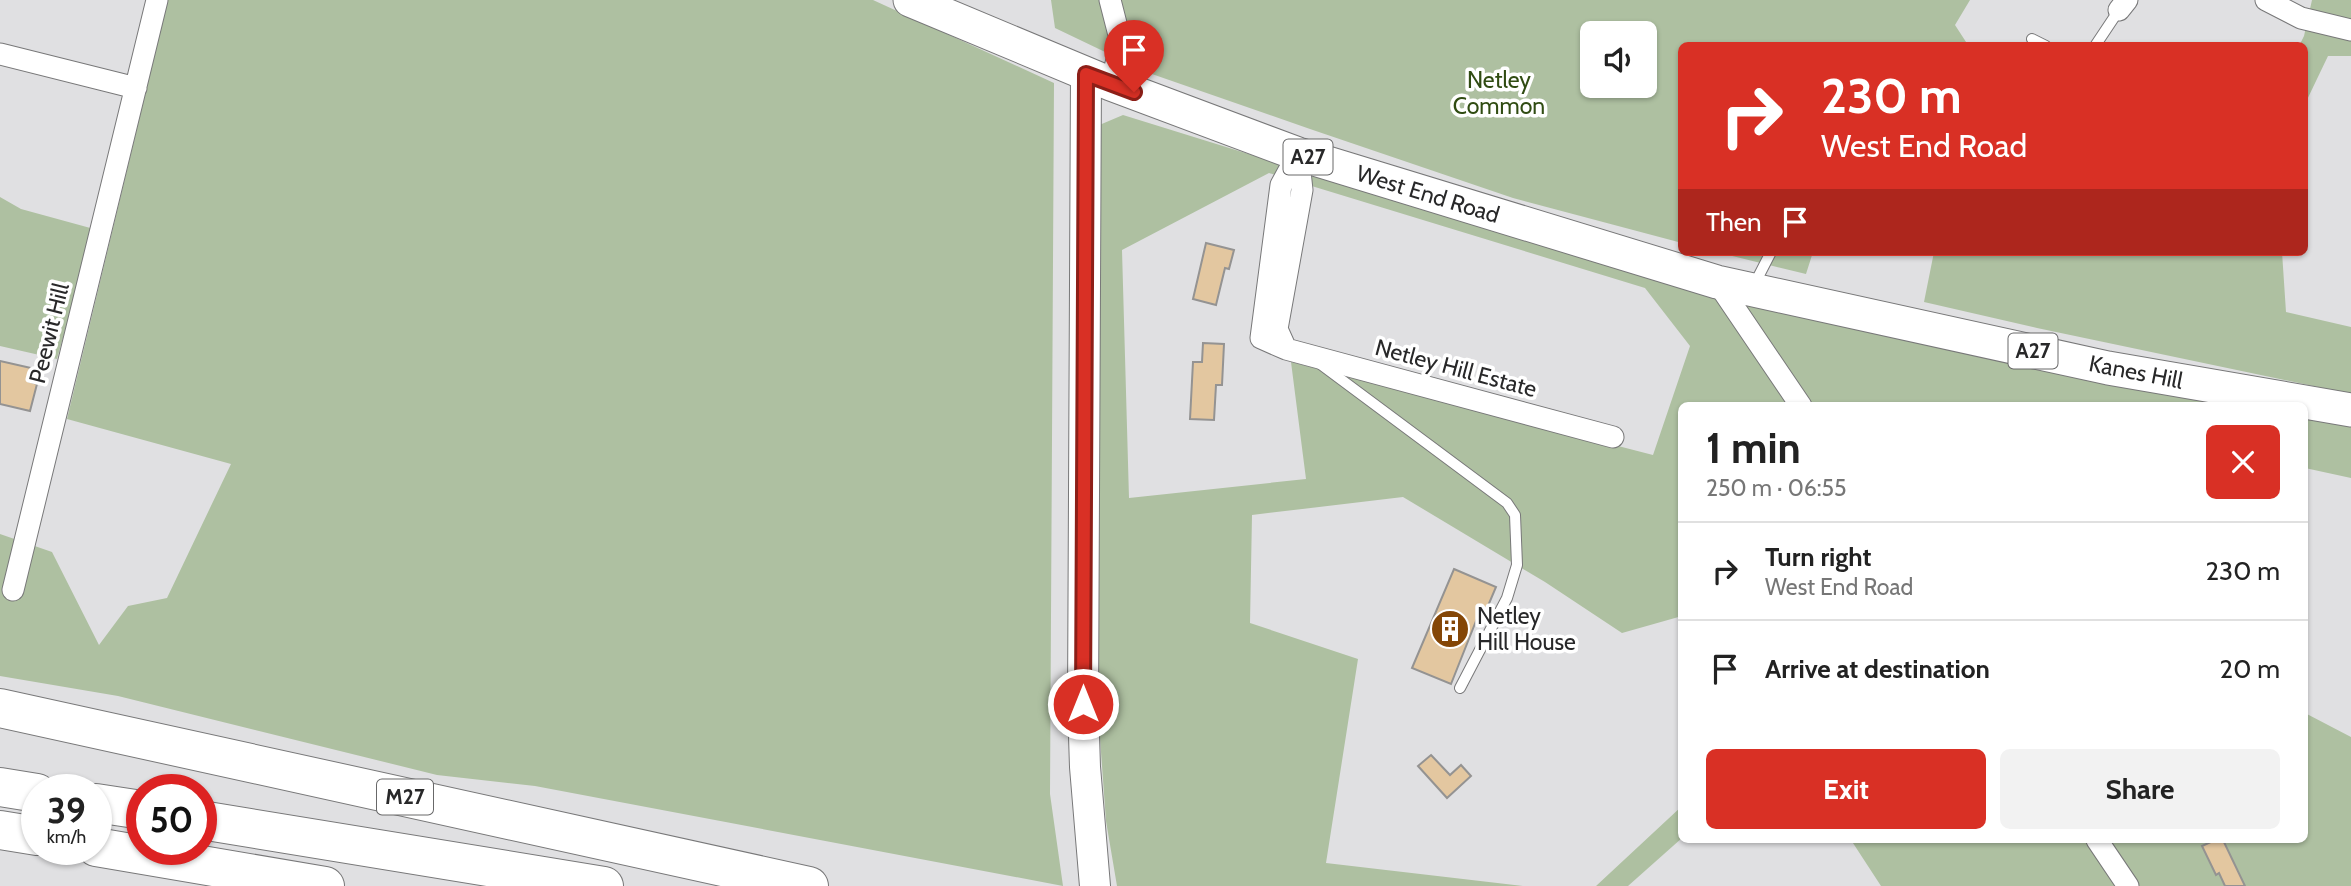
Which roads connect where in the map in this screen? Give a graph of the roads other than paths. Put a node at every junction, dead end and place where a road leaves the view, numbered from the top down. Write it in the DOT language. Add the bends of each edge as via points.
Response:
graph roads {
  1 [pos="157,0"];
  2 [pos="910,0"];
  3 [pos="1110,0"];
  4 [pos="2266,0"];
  5 [pos="2123,5"];
  6 [pos="946,7"];
  7 [pos="2351,30"];
  8 [pos="2032,39"];
  9 [pos="2038,42"];
  10 [pos="2098,42"];
  11 [pos="0,54"];
  12 [pos="1098,79"];
  13 [pos="136,88"];
  14 [pos="1298,154"];
  15 [pos="1768,256"];
  16 [pos="1717,282"];
  17 [pos="1752,290"];
  18 [pos="1309,355"];
  19 [pos="1798,402"];
  20 [pos="2305,402"];
  21 [pos="2308,403"];
  22 [pos="2351,410"];
  23 [pos="1612,437"];
  24 [pos="13,590"];
  25 [pos="1460,688"];
  26 [pos="0,708"];
  27 [pos="0,786"];
  28 [pos="21,790"];
  29 [pos="217,823"];
  30 [pos="0,830"];
  31 [pos="21,833"];
  32 [pos="2099,843"];
  33 [pos="112,850"];
  34 [pos="325,886"];
  35 [pos="604,886"];
  36 [pos="809,886"];
  37 [pos="1095,886"];
  38 [pos="2128,886"];
  1 -- 13 [label="street, Peewit Hill"];
  2 -- 6 [label="main road, West End Road / A27"];
  3 -- 12 [label="street" via="1121,43"];
  4 -- 7 [label="street" via="2301,18"];
  5 -- 10 [label="lane"];
  6 -- 12 [label="main road, West End Road / A27"];
  8 -- 9 [label="lane"];
  11 -- 13 [label="street"];
  12 -- 14 [label="main road, West End Road / A27"];
  12 -- 37 [label="main road" via="1083,704"];
  13 -- 24 [label="street, Peewit Hill"];
  14 -- 16 [label="main road, West End Road / A27"];
  14 -- 18 [label="street, Netley Hill Estate" via="1302,190 1277,329 1286,349"];
  15 -- 17 [label="lane"];
  16 -- 17 [label="main road, Kanes Hill / A27"];
  16 -- 19 [label="street"];
  17 -- 20 [label="main road, Kanes Hill / A27" via="2108,368"];
  18 -- 23 [label="street, Netley Hill Estate"];
  18 -- 25 [label="lane" via="1507,503 1515,515 1517,565 1507,598"];
  21 -- 22 [label="main road, Kanes Hill / A27"];
  26 -- 36 [label="highway, M27"];
  27 -- 28 [label="highway"];
  29 -- 35 [label="highway, M27"];
  30 -- 31 [label="highway"];
  32 -- 38 [label="street"];
  33 -- 34 [label="highway"];
}
